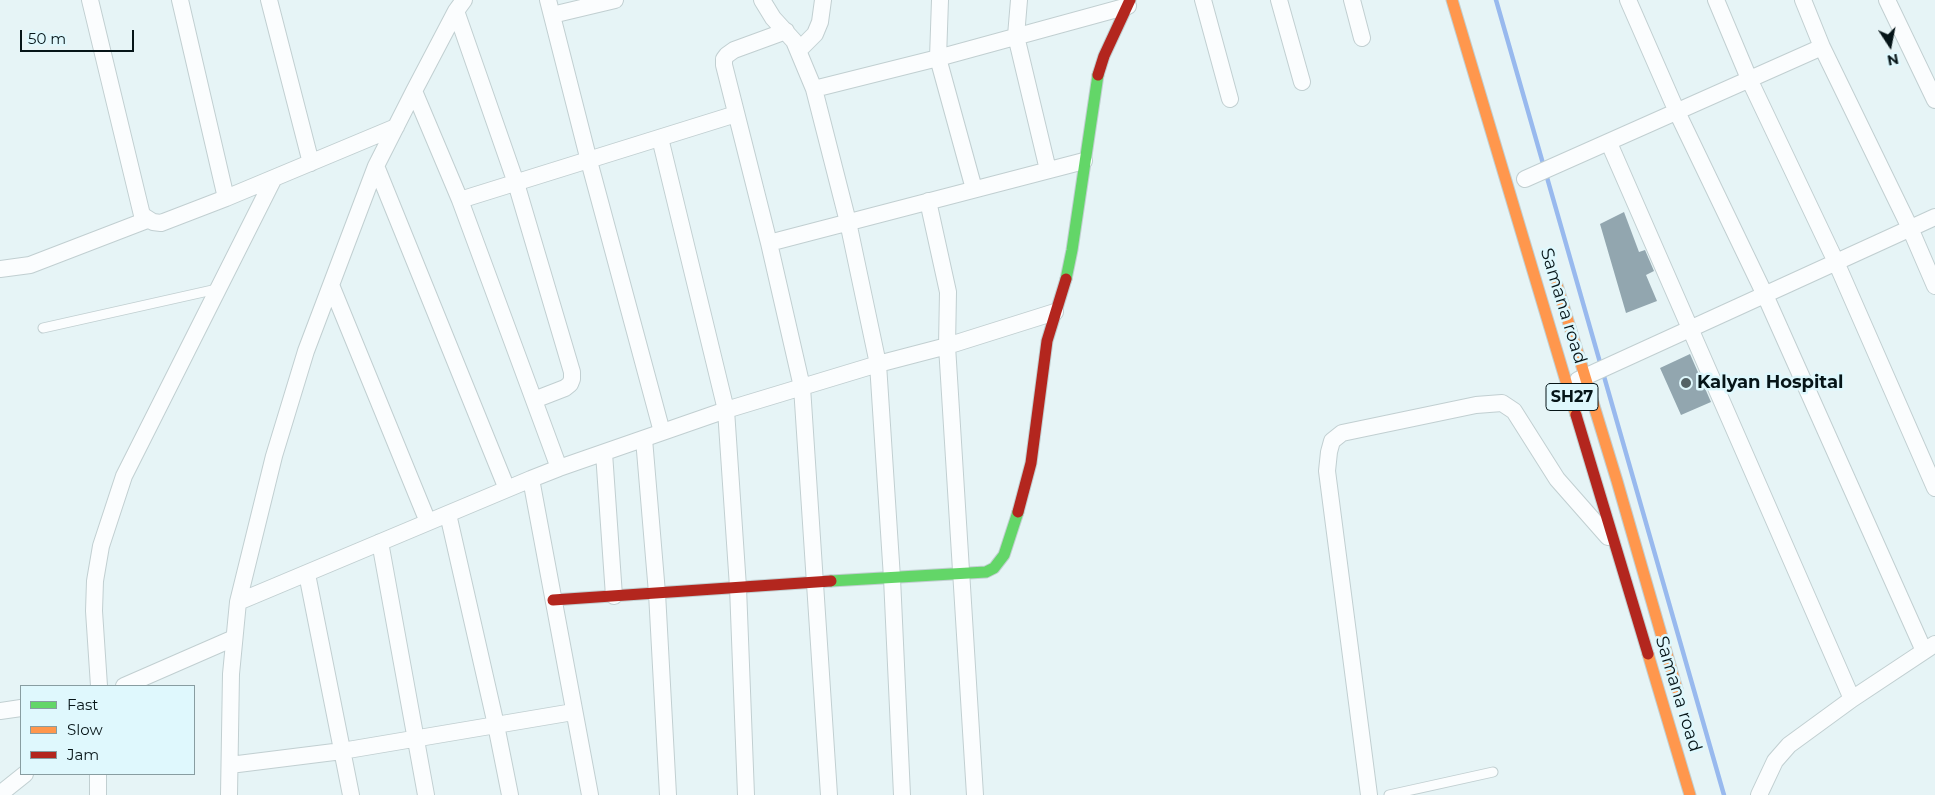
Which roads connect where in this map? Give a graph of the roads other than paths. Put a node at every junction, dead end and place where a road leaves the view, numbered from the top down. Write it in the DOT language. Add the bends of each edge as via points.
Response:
graph roads {
  1 [pos="90,0"];
  2 [pos="180,0"];
  3 [pos="270,0"];
  4 [pos="615,0"];
  5 [pos="762,0"];
  6 [pos="823,0"];
  7 [pos="940,0"];
  8 [pos="1019,0"];
  9 [pos="1203,0"];
  10 [pos="1279,0"];
  11 [pos="1352,0"];
  12 [pos="1452,0"];
  13 [pos="1628,0"];
  14 [pos="1716,0"];
  15 [pos="1803,0"];
  16 [pos="1887,0"];
  17 [pos="1129,3"];
  18 [pos="460,6"];
  19 [pos="1096,7"];
  20 [pos="550,8"];
  21 [pos="786,31"];
  22 [pos="1016,36"];
  23 [pos="1362,38"];
  24 [pos="1822,47"];
  25 [pos="800,50"];
  26 [pos="938,58"];
  27 [pos="1750,81"];
  28 [pos="1302,82"];
  29 [pos="814,89"];
  30 [pos="414,91"];
  31 [pos="1230,99"];
  32 [pos="1935,100"];
  33 [pos="1677,112"];
  34 [pos="736,114"];
  35 [pos="396,127"];
  36 [pos="660,138"];
  37 [pos="1609,142"];
  38 [pos="588,161"];
  39 [pos="1084,161"];
  40 [pos="311,163"];
  41 [pos="376,166"];
  42 [pos="1048,170"];
  43 [pos="274,178"];
  44 [pos="1525,179"];
  45 [pos="516,183"];
  46 [pos="974,189"];
  47 [pos="226,198"];
  48 [pos="460,200"];
  49 [pos="928,201"];
  50 [pos="1935,217"];
  51 [pos="147,220"];
  52 [pos="848,222"];
  53 [pos="1910,228"];
  54 [pos="769,243"];
  55 [pos="1836,262"];
  56 [pos="0,269"];
  57 [pos="1554,275"];
  58 [pos="331,285"];
  59 [pos="1935,286"];
  60 [pos="217,289"];
  61 [pos="1765,295"];
  62 [pos="1055,312"];
  63 [pos="43,328"];
  64 [pos="1691,330"];
  65 [pos="947,346"];
  66 [pos="878,364"];
  67 [pos="1586,378"];
  68 [pos="1568,383"];
  69 [pos="802,388"];
  70 [pos="534,400"];
  71 [pos="726,410"];
  72 [pos="662,432"];
  73 [pos="644,439"];
  74 [pos="604,452"];
  75 [pos="559,468"];
  76 [pos="531,478"];
  77 [pos="507,488"];
  78 [pos="1935,488"];
  79 [pos="448,514"];
  80 [pos="428,522"];
  81 [pos="380,542"];
  82 [pos="1616,546"];
  83 [pos="307,574"];
  84 [pos="961,574"];
  85 [pos="892,578"];
  86 [pos="816,582"];
  87 [pos="738,587"];
  88 [pos="657,593"];
  89 [pos="614,596"];
  90 [pos="553,600"];
  91 [pos="238,602"];
  92 [pos="234,638"];
  93 [pos="1930,648"];
  94 [pos="99,685"];
  95 [pos="126,685"];
  96 [pos="1852,699"];
  97 [pos="1681,703"];
  98 [pos="20,708"];
  99 [pos="0,711"];
  100 [pos="573,712"];
  101 [pos="496,725"];
  102 [pos="415,739"];
  103 [pos="342,751"];
  104 [pos="230,765"];
  105 [pos="1494,772"];
  106 [pos="24,775"];
  107 [pos="98,775"];
  108 [pos="0,794"];
  109 [pos="98,795"];
  110 [pos="228,795"];
  111 [pos="351,795"];
  112 [pos="426,795"];
  113 [pos="510,795"];
  114 [pos="590,795"];
  115 [pos="668,795"];
  116 [pos="746,795"];
  117 [pos="829,795"];
  118 [pos="902,795"];
  119 [pos="975,795"];
  120 [pos="1369,795"];
  121 [pos="1389,795"];
  122 [pos="1690,795"];
  123 [pos="1760,795"];
  1 -- 51 [label="street" via="142,215"];
  2 -- 47 [label="street"];
  3 -- 40 [label="street"];
  4 -- 20 [label="street"];
  5 -- 21 [label="street"];
  6 -- 25 [label="street" via="815,34"];
  7 -- 26 [label="street"];
  8 -- 22 [label="street"];
  9 -- 31 [label="street"];
  10 -- 28 [label="street"];
  11 -- 23 [label="street"];
  12 -- 68 [label="main road, Samana road / SH27" via="1467,36"];
  13 -- 33 [label="street"];
  14 -- 27 [label="street"];
  15 -- 24 [label="street"];
  16 -- 32 [label="street"];
  17 -- 19 [label="street"];
  17 -- 39 [label="main road" via="1096,81"];
  18 -- 30 [label="street"];
  18 -- 45 [label="street"];
  19 -- 22 [label="street"];
  20 -- 38 [label="street"];
  21 -- 25 [label="street"];
  21 -- 34 [label="street" via="727,54 724,65"];
  22 -- 26 [label="street"];
  22 -- 42 [label="street"];
  24 -- 27 [label="street"];
  24 -- 53 [label="street"];
  25 -- 29 [label="street"];
  26 -- 29 [label="street"];
  26 -- 46 [label="street"];
  27 -- 33 [label="street"];
  27 -- 55 [label="street"];
  29 -- 52 [label="street"];
  30 -- 35 [label="street"];
  30 -- 48 [label="street"];
  33 -- 37 [label="street"];
  33 -- 61 [label="street"];
  34 -- 36 [label="street"];
  34 -- 54 [label="street"];
  35 -- 40 [label="street"];
  35 -- 41 [label="street"];
  36 -- 38 [label="street"];
  36 -- 71 [label="street"];
  37 -- 44 [label="street"];
  37 -- 64 [label="street"];
  38 -- 45 [label="street"];
  38 -- 72 [label="street"];
  39 -- 42 [label="street"];
  39 -- 62 [label="main road" via="1072,250"];
  40 -- 43 [label="street"];
  41 -- 58 [label="street"];
  41 -- 77 [label="street"];
  42 -- 46 [label="street"];
  43 -- 47 [label="street"];
  43 -- 60 [label="street"];
  45 -- 48 [label="street"];
  45 -- 70 [label="street" via="572,372 570,384"];
  46 -- 49 [label="street"];
  47 -- 51 [label="street" via="161,223"];
  48 -- 70 [label="street"];
  49 -- 52 [label="street"];
  49 -- 65 [label="street" via="948,286"];
  50 -- 53 [label="street"];
  51 -- 56 [label="street" via="30,266"];
  52 -- 54 [label="street"];
  52 -- 66 [label="street"];
  53 -- 55 [label="street"];
  53 -- 59 [label="street"];
  54 -- 69 [label="street"];
  55 -- 61 [label="street"];
  55 -- 78 [label="street"];
  57 -- 67 [label="main road, Samana road / SH27"];
  58 -- 80 [label="street"];
  58 -- 91 [label="street" via="306,351 274,456"];
  60 -- 63 [label="lane"];
  60 -- 94 [label="street" via="124,476 109,518 95,581"];
  61 -- 64 [label="street"];
  61 -- 93 [label="street"];
  62 -- 65 [label="street"];
  62 -- 84 [label="main road" via="1031,463 1004,554 994,568 986,572"];
  64 -- 67 [label="street"];
  64 -- 96 [label="street"];
  65 -- 66 [label="street"];
  65 -- 84 [label="street"];
  66 -- 69 [label="street"];
  66 -- 85 [label="street"];
  67 -- 68 [label="street"];
  67 -- 97 [label="main road, Samana road / SH27"];
  68 -- 82 [label="main road, Samana road / SH27"];
  69 -- 71 [label="street"];
  69 -- 86 [label="street"];
  70 -- 75 [label="street"];
  71 -- 72 [label="street"];
  71 -- 87 [label="street"];
  72 -- 73 [label="street"];
  73 -- 74 [label="street"];
  73 -- 88 [label="street"];
  74 -- 75 [label="street"];
  74 -- 89 [label="street"];
  75 -- 76 [label="street"];
  76 -- 77 [label="street"];
  76 -- 90 [label="street"];
  77 -- 79 [label="street"];
  79 -- 80 [label="street"];
  79 -- 101 [label="street"];
  80 -- 81 [label="street"];
  81 -- 83 [label="street"];
  81 -- 102 [label="street"];
  82 -- 120 [label="street" via="1557,479 1514,411 1502,403 1342,433 1332,441 1327,471"];
  82 -- 122 [label="main road, Samana road / SH27"];
  83 -- 91 [label="street"];
  83 -- 103 [label="street"];
  84 -- 85 [label="main road"];
  84 -- 119 [label="street"];
  85 -- 86 [label="main road"];
  85 -- 118 [label="street"];
  86 -- 87 [label="main road"];
  86 -- 117 [label="street"];
  87 -- 88 [label="main road"];
  87 -- 116 [label="street"];
  88 -- 89 [label="main road"];
  88 -- 115 [label="street"];
  89 -- 90 [label="main road"];
  90 -- 100 [label="street"];
  91 -- 92 [label="street"];
  92 -- 95 [label="street"];
  92 -- 104 [label="street"];
  93 -- 96 [label="street"];
  96 -- 123 [label="street" via="1781,753"];
  98 -- 99 [label="street"];
  100 -- 101 [label="street"];
  100 -- 114 [label="street"];
  101 -- 102 [label="street"];
  101 -- 113 [label="street"];
  102 -- 103 [label="street"];
  102 -- 112 [label="street"];
  103 -- 104 [label="street"];
  103 -- 111 [label="street"];
  104 -- 110 [label="street"];
  105 -- 121 [label="lane"];
  106 -- 108 [label="street"];
  107 -- 109 [label="street"];
}
